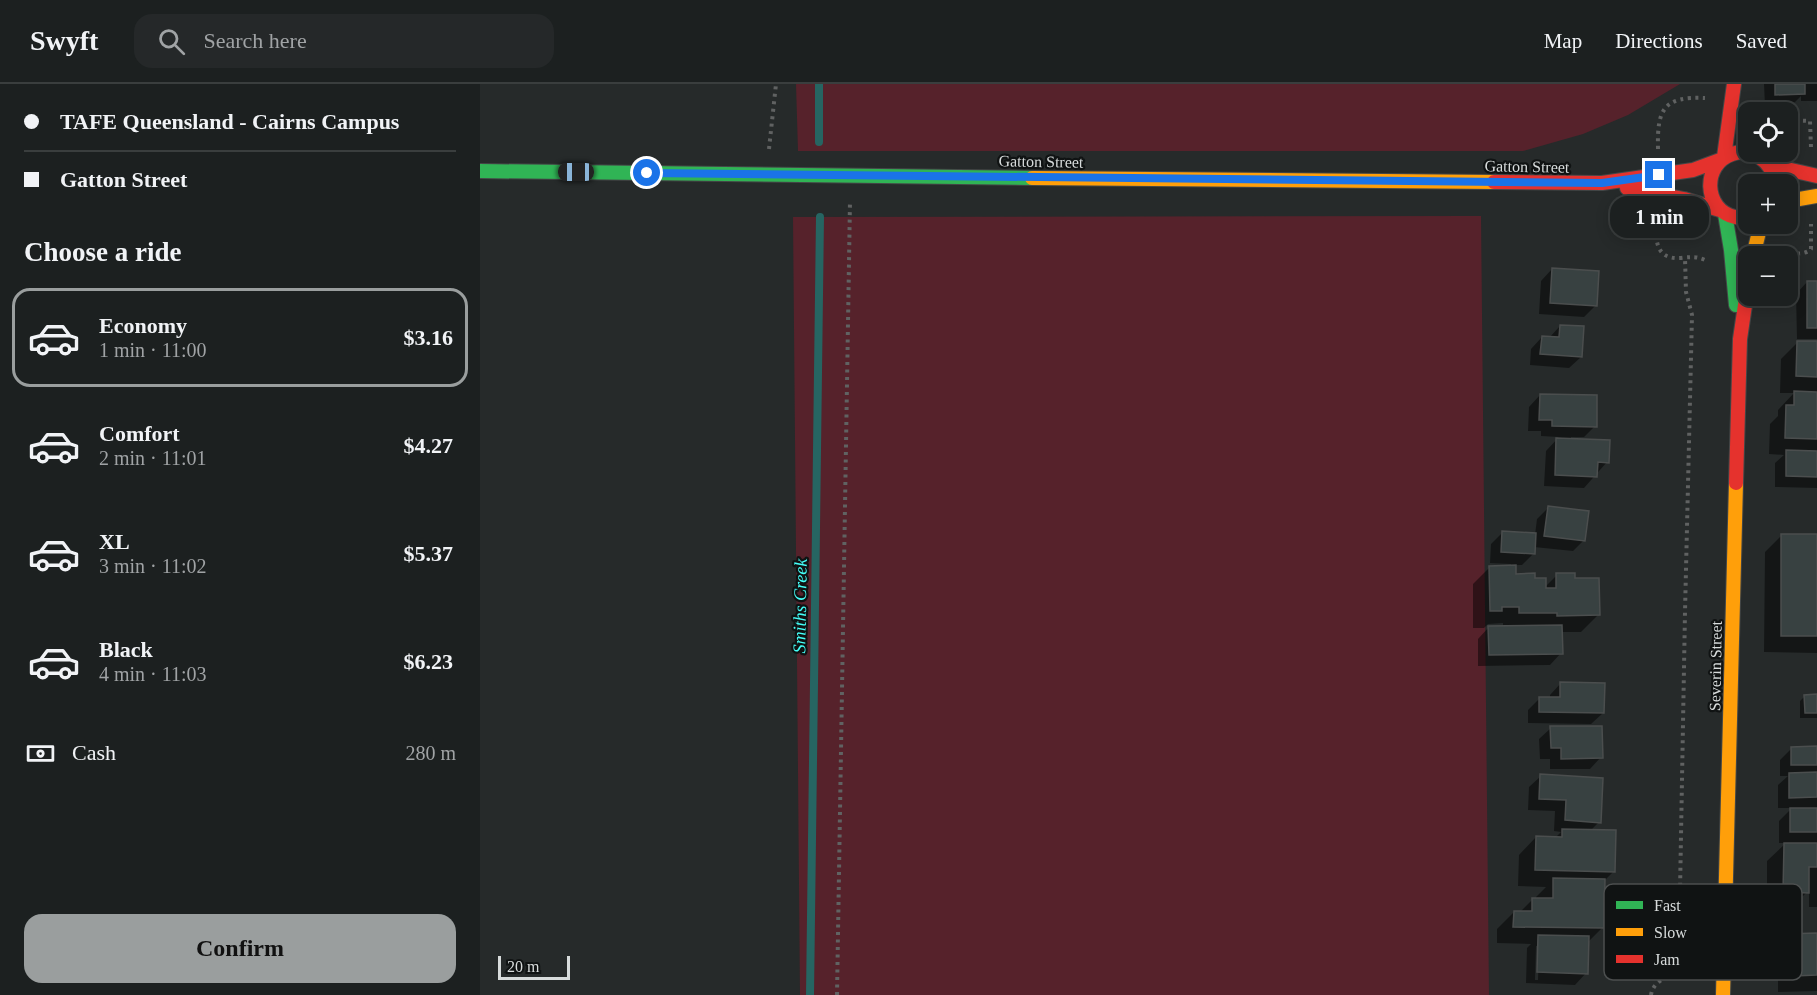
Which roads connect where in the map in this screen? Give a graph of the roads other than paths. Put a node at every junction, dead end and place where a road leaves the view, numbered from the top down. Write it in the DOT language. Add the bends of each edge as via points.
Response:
graph roads {
  1 [pos="1734,84"];
  2 [pos="1738,153"];
  3 [pos="1722,159"];
  4 [pos="1774,162"];
  5 [pos="480,171"];
  6 [pos="1817,176"];
  7 [pos="1602,183"];
  8 [pos="1817,196"];
  9 [pos="1798,199"];
  10 [pos="1722,212"];
  11 [pos="1738,218"];
  12 [pos="1745,306"];
  13 [pos="1740,339"];
  14 [pos="1726,884"];
  15 [pos="1723,980"];
  16 [pos="1723,995"];
  1 -- 3 [label="street"];
  2 -- 3 [label="street, Gatton Street"];
  3 -- 7 [label="street, Gatton Street" via="1693,170"];
  3 -- 10 [label="street, Severin Street" via="1711,174 1709,185"];
  4 -- 6 [label="street"];
  5 -- 7 [label="street, Gatton Street"];
  7 -- 10 [label="street, Gatton Street" via="1684,199"];
  8 -- 9 [label="street"];
  10 -- 11 [label="street, Gatton Street"];
  10 -- 13 [label="street, Severin Street" via="1731,250"];
  12 -- 13 [label="street, Severin Street"];
  13 -- 14 [label="street, Severin Street"];
  15 -- 16 [label="street, Severin Street"];
}
